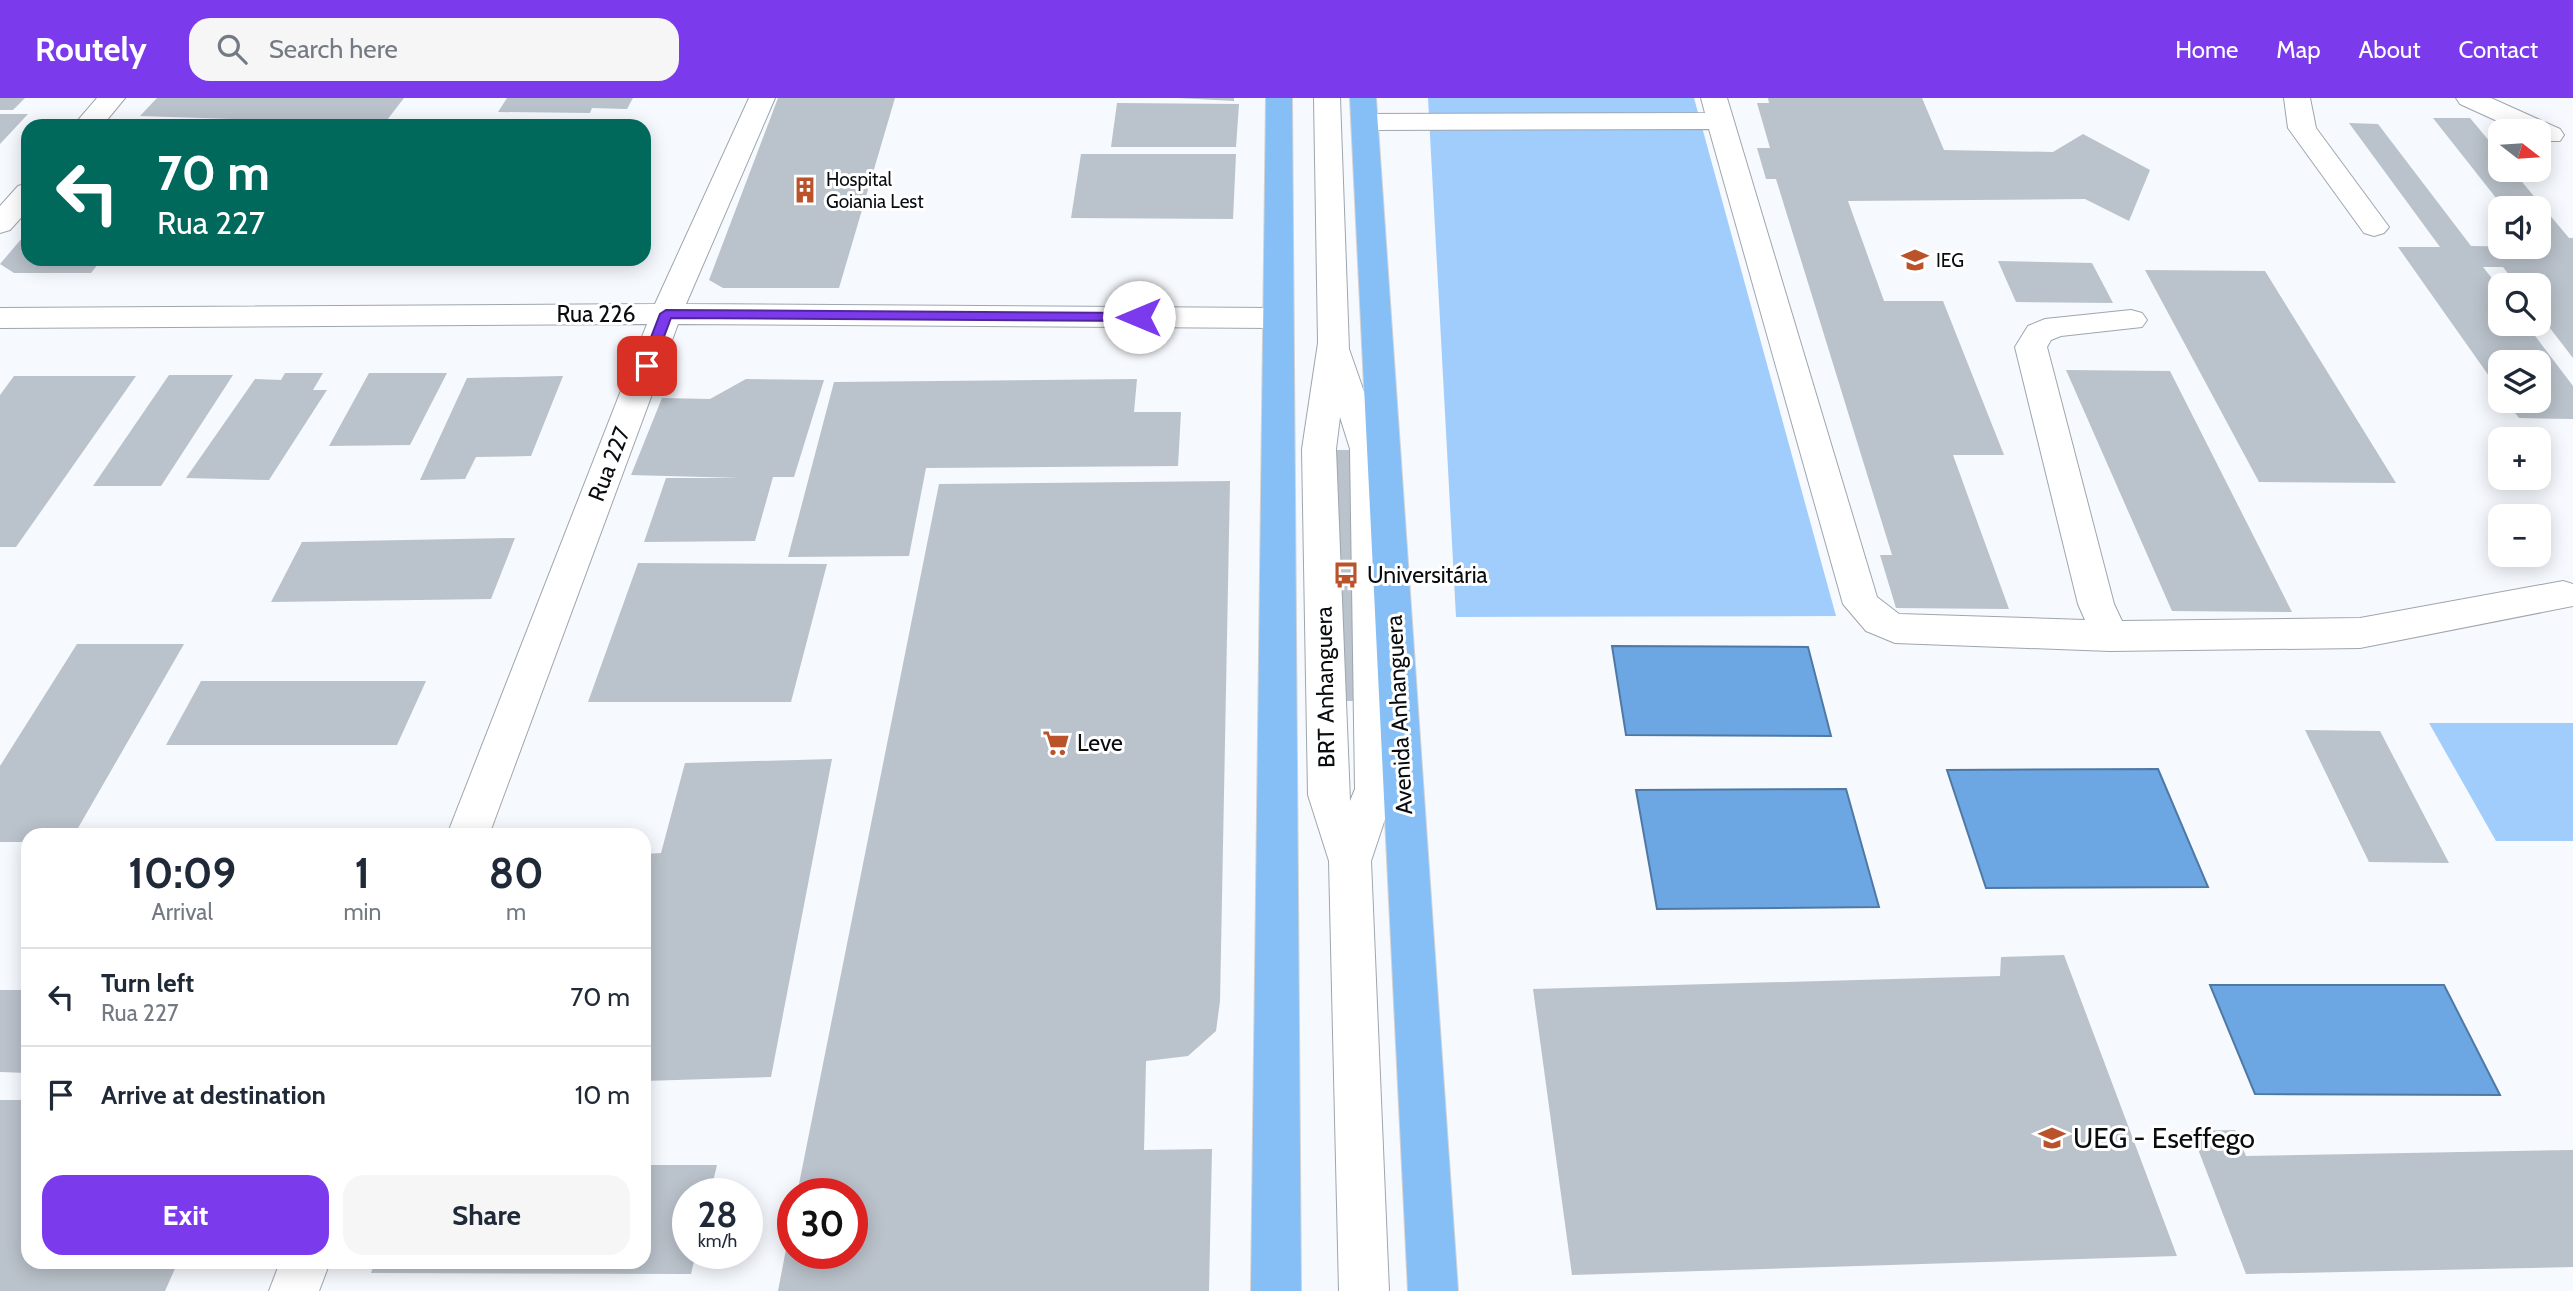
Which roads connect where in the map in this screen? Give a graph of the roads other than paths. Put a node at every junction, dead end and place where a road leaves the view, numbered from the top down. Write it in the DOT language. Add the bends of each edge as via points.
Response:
graph roads {
  1 [pos="112,98"];
  2 [pos="762,98"];
  3 [pos="1279,98"];
  4 [pos="1327,98"];
  5 [pos="2297,98"];
  6 [pos="2469,98"];
  7 [pos="1718,109"];
  8 [pos="1364,110"];
  9 [pos="1633,110"];
  10 [pos="93,119"];
  11 [pos="2515,119"];
  12 [pos="21,200"];
  13 [pos="0,224"];
  14 [pos="2374,227"];
  15 [pos="666,314"];
  16 [pos="0,318"];
  17 [pos="1276,318"];
  18 [pos="2130,320"];
  19 [pos="2563,595"];
  20 [pos="2110,636"];
  21 [pos="471,828"];
  22 [pos="302,1269"];
  23 [pos="294,1291"];
  24 [pos="1276,1291"];
  25 [pos="1364,1291"];
  26 [pos="1433,1291"];
  1 -- 10 [label="street"];
  2 -- 15 [label="street, Rua 227"];
  3 -- 17 [label="main road"];
  4 -- 25 [label="street, BRT Anhanguera" via="1334,343 1319,449 1328,795 1350,861"];
  5 -- 14 [label="street" via="2302,128"];
  6 -- 11 [label="street"];
  7 -- 9 [label="street"];
  7 -- 20 [label="street" via="1861,604 1879,621 1895,628"];
  8 -- 9 [label="street"];
  8 -- 26 [label="main road, Avenida Anhanguera"];
  12 -- 13 [label="street"];
  15 -- 16 [label="street, Rua 226"];
  15 -- 17 [label="street, Rua 226"];
  15 -- 21 [label="street, Rua 227"];
  17 -- 24 [label="main road"];
  18 -- 20 [label="street" via="2056,326 2039,333 2031,347 2096,604"];
  19 -- 20 [label="street" via="2360,633"];
  22 -- 23 [label="street"];
}
